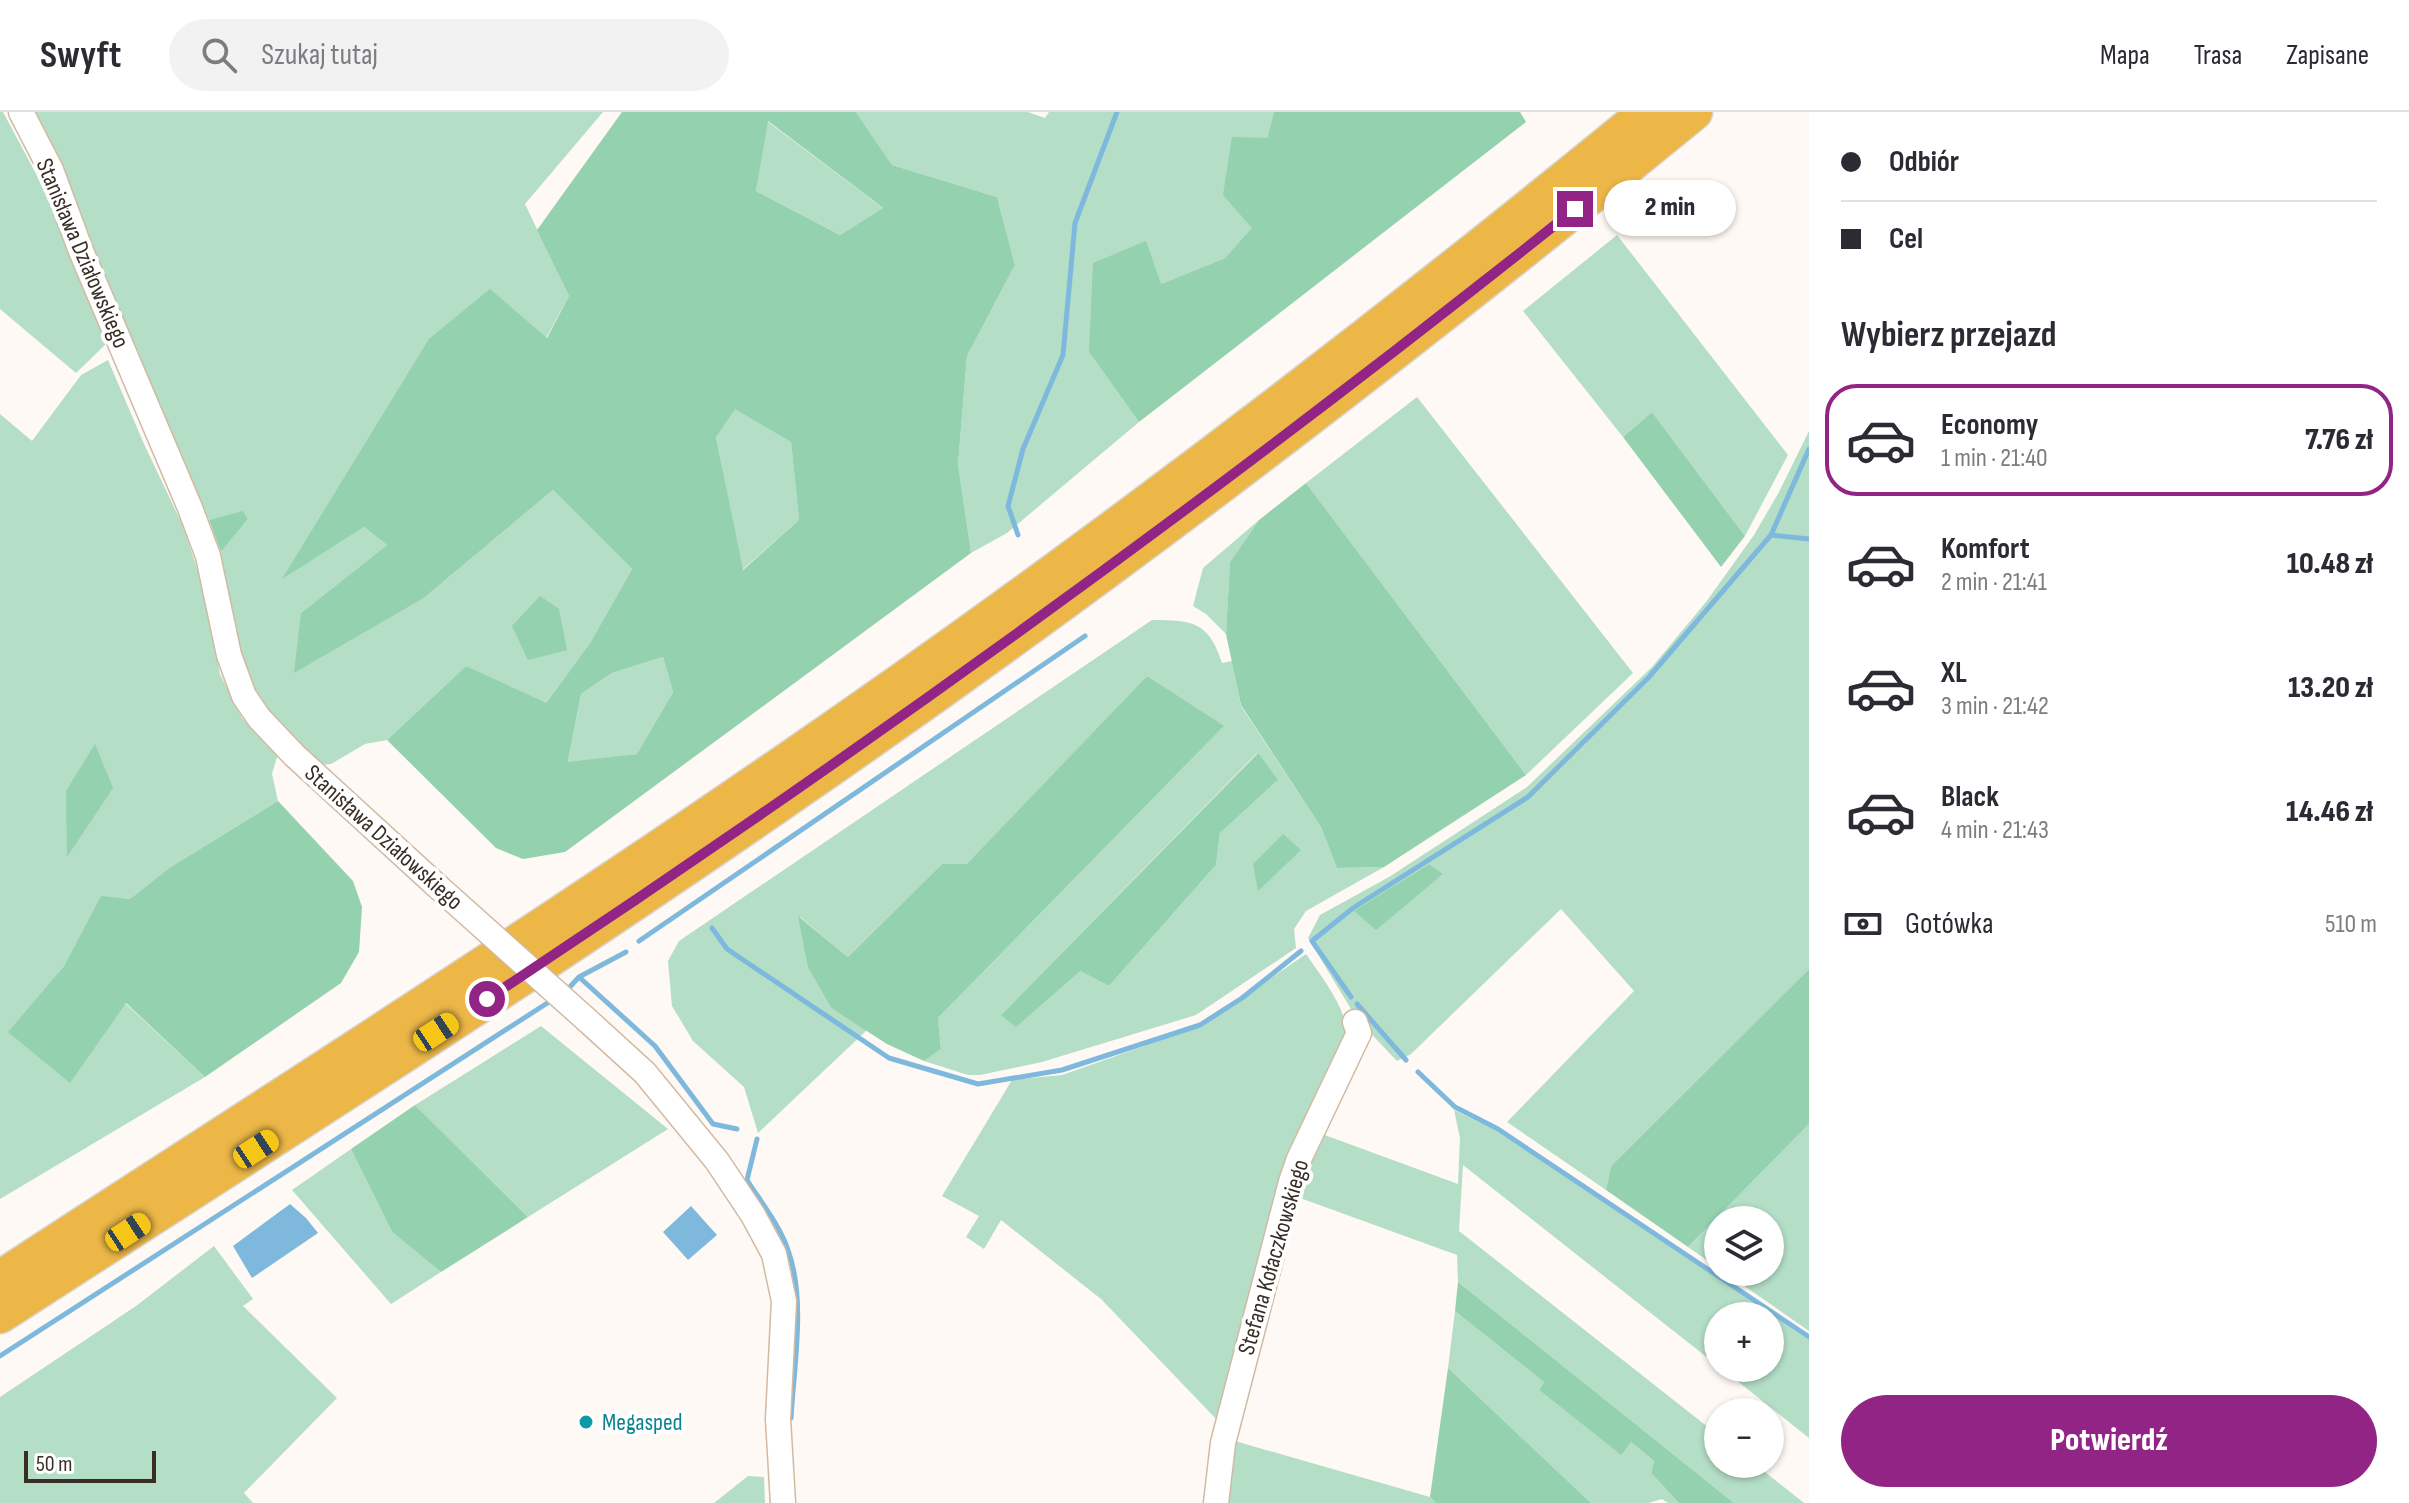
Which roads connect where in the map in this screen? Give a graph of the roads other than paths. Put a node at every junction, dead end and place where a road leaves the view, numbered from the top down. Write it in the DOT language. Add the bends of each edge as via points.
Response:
graph roads {
  1 [pos="21,112"];
  2 [pos="1647,112"];
  3 [pos="1694,112"];
  4 [pos="1355,1022"];
  5 [pos="0,1279"];
  6 [pos="0,1315"];
  7 [pos="783,1503"];
  8 [pos="1216,1503"];
  1 -- 7 [label="street, Stanisława Działowskiego, bridge" via="51,170 190,508 208,556 229,655 244,696 294,755 631,1058 717,1161 753,1215 774,1254 784,1301 778,1419"];
  2 -- 5 [label="highway" via="1341,356 962,638 635,865"];
  3 -- 6 [label="highway" via="1360,380 890,726 594,929"];
  4 -- 8 [label="street, Stefana Kołaczkowskiego" via="1359,1033 1291,1182 1223,1443"];
}
